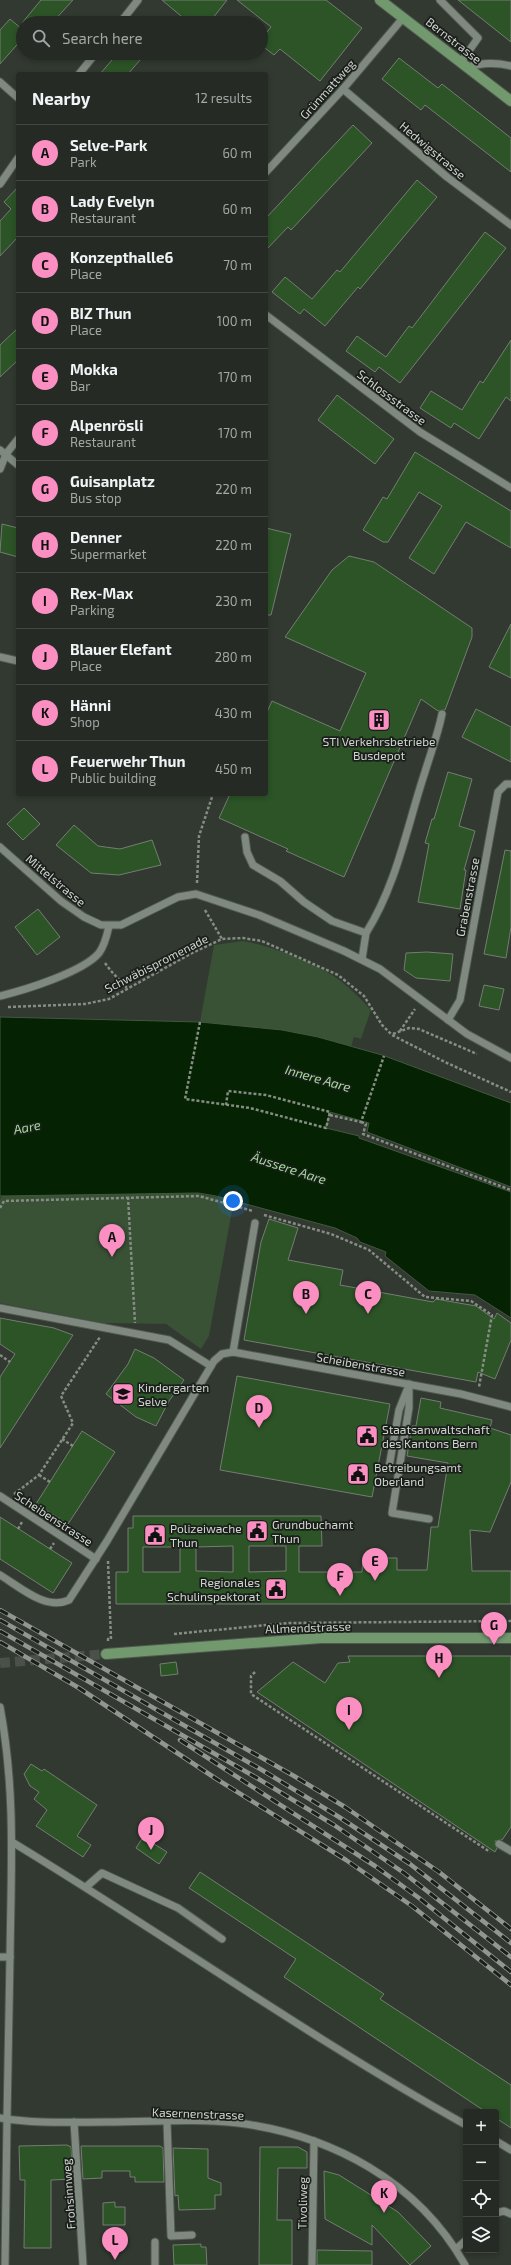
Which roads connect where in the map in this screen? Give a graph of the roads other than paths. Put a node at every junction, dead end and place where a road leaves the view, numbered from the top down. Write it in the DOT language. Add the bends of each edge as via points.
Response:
graph roads {
  1 [pos="138,0"];
  2 [pos="380,0"];
  3 [pos="440,0"];
  4 [pos="125,16"];
  5 [pos="403,18"];
  6 [pos="90,60"];
  7 [pos="464,64"];
  8 [pos="511,66"];
  9 [pos="81,72"];
  10 [pos="0,82"];
  11 [pos="344,89"];
  12 [pos="16,96"];
  13 [pos="511,101"];
  14 [pos="16,161"];
  15 [pos="268,170"];
  16 [pos="0,184"];
  17 [pos="511,225"];
  18 [pos="268,317"];
  19 [pos="16,441"];
  20 [pos="3,452"];
  21 [pos="16,463"];
  22 [pos="0,469"];
  23 [pos="511,488"];
  24 [pos="0,657"];
  25 [pos="16,661"];
  26 [pos="442,714"];
  27 [pos="511,784"];
  28 [pos="245,837"];
  29 [pos="0,847"];
  30 [pos="109,926"];
  31 [pos="366,933"];
  32 [pos="362,959"];
  33 [pos="0,996"];
  34 [pos="448,1020"];
  35 [pos="511,1058"];
  36 [pos="255,1223"];
  37 [pos="0,1308"];
  38 [pos="233,1352"];
  39 [pos="211,1366"];
  40 [pos="409,1384"];
  41 [pos="511,1407"];
  42 [pos="389,1467"];
  43 [pos="3,1498"];
  44 [pos="429,1519"];
  45 [pos="96,1559"];
  46 [pos="0,1576"];
  47 [pos="511,1638"];
  48 [pos="106,1654"];
  49 [pos="0,1707"];
  50 [pos="12,1842"];
  51 [pos="499,1844"];
  52 [pos="511,1851"];
  53 [pos="86,1887"];
  54 [pos="222,1939"];
  55 [pos="0,1957"];
  56 [pos="10,1958"];
  57 [pos="3,2118"];
  58 [pos="74,2122"];
  59 [pos="168,2122"];
  60 [pos="463,2123"];
  61 [pos="314,2141"];
  62 [pos="499,2143"];
  63 [pos="511,2150"];
  64 [pos="499,2212"];
  65 [pos="511,2214"];
  66 [pos="192,2235"];
  67 [pos="155,2242"];
  68 [pos="463,2243"];
  69 [pos="456,2249"];
  70 [pos="5,2265"];
  71 [pos="83,2265"];
  72 [pos="155,2265"];
  73 [pos="312,2265"];
  74 [pos="465,2265"];
  1 -- 4 [label="street"];
  2 -- 5 [label="main road, Bernstrasse"];
  3 -- 7 [label="street" via="478,38"];
  5 -- 7 [label="main road, Bernstrasse"];
  5 -- 11 [label="street, Grünmattweg"];
  6 -- 9 [label="street"];
  7 -- 8 [label="street" via="483,62"];
  7 -- 13 [label="main road, Bernstrasse"];
  10 -- 12 [label="street"];
  11 -- 15 [label="street, Grünmattweg"];
  11 -- 17 [label="street, Hedwigstrasse" via="447,177"];
  14 -- 16 [label="street"];
  18 -- 23 [label="street, Schlossstrasse" via="420,432"];
  19 -- 20 [label="street"];
  20 -- 21 [label="street"];
  20 -- 22 [label="street"];
  24 -- 25 [label="street"];
  26 -- 31 [label="street" via="437,740 402,850 378,915"];
  27 -- 34 [label="street, Grabenstrasse" via="506,784 498,792 460,1000"];
  28 -- 31 [label="street" via="246,852 253,865 280,881 304,902 332,921"];
  29 -- 30 [label="street, Mittelstrasse" via="61,902 89,920"];
  30 -- 32 [label="street" via="130,921 178,897 196,894 259,915"];
  30 -- 33 [label="street" via="99,953 86,963 55,978"];
  31 -- 32 [label="street"];
  32 -- 34 [label="street" via="391,977"];
  34 -- 35 [label="street" via="478,1041"];
  36 -- 38 [label="street"];
  37 -- 39 [label="street" via="169,1340"];
  38 -- 39 [label="street, Scheibenstrasse" via="218,1357"];
  38 -- 40 [label="street, Scheibenstrasse"];
  39 -- 45 [label="street, Scheibenstrasse"];
  40 -- 41 [label="street, Scheibenstrasse"];
  40 -- 42 [label="street" via="399,1410"];
  40 -- 44 [label="street" via="409,1408 392,1513"];
  43 -- 45 [label="street, Scheibenstrasse"];
  45 -- 46 [label="street, Scheibenstrasse" via="74,1596 59,1604 44,1601"];
  47 -- 48 [label="main road, Allmendstrasse" via="315,1638"];
  49 -- 50 [label="street" via="11,1780"];
  50 -- 53 [label="street"];
  50 -- 56 [label="street"];
  51 -- 52 [label="street"];
  53 -- 54 [label="street" via="102,1873 138,1892 178,1908"];
  53 -- 60 [label="street" via="389,2082"];
  55 -- 56 [label="street"];
  56 -- 57 [label="street"];
  57 -- 58 [label="street, Kasernenstrasse"];
  57 -- 70 [label="street"];
  58 -- 59 [label="street, Kasernenstrasse"];
  58 -- 71 [label="street, Frohsinnweg"];
  59 -- 61 [label="street, Kasernenstrasse" via="237,2123"];
  59 -- 66 [label="street" via="171,2236"];
  61 -- 69 [label="street, Kasernenstrasse" via="350,2156 389,2179 434,2219"];
  61 -- 73 [label="street, Tivoliweg"];
  62 -- 63 [label="street"];
  64 -- 65 [label="street"];
  67 -- 72 [label="street"];
  68 -- 69 [label="street"];
  69 -- 74 [label="street, Kasernenstrasse"];
}
